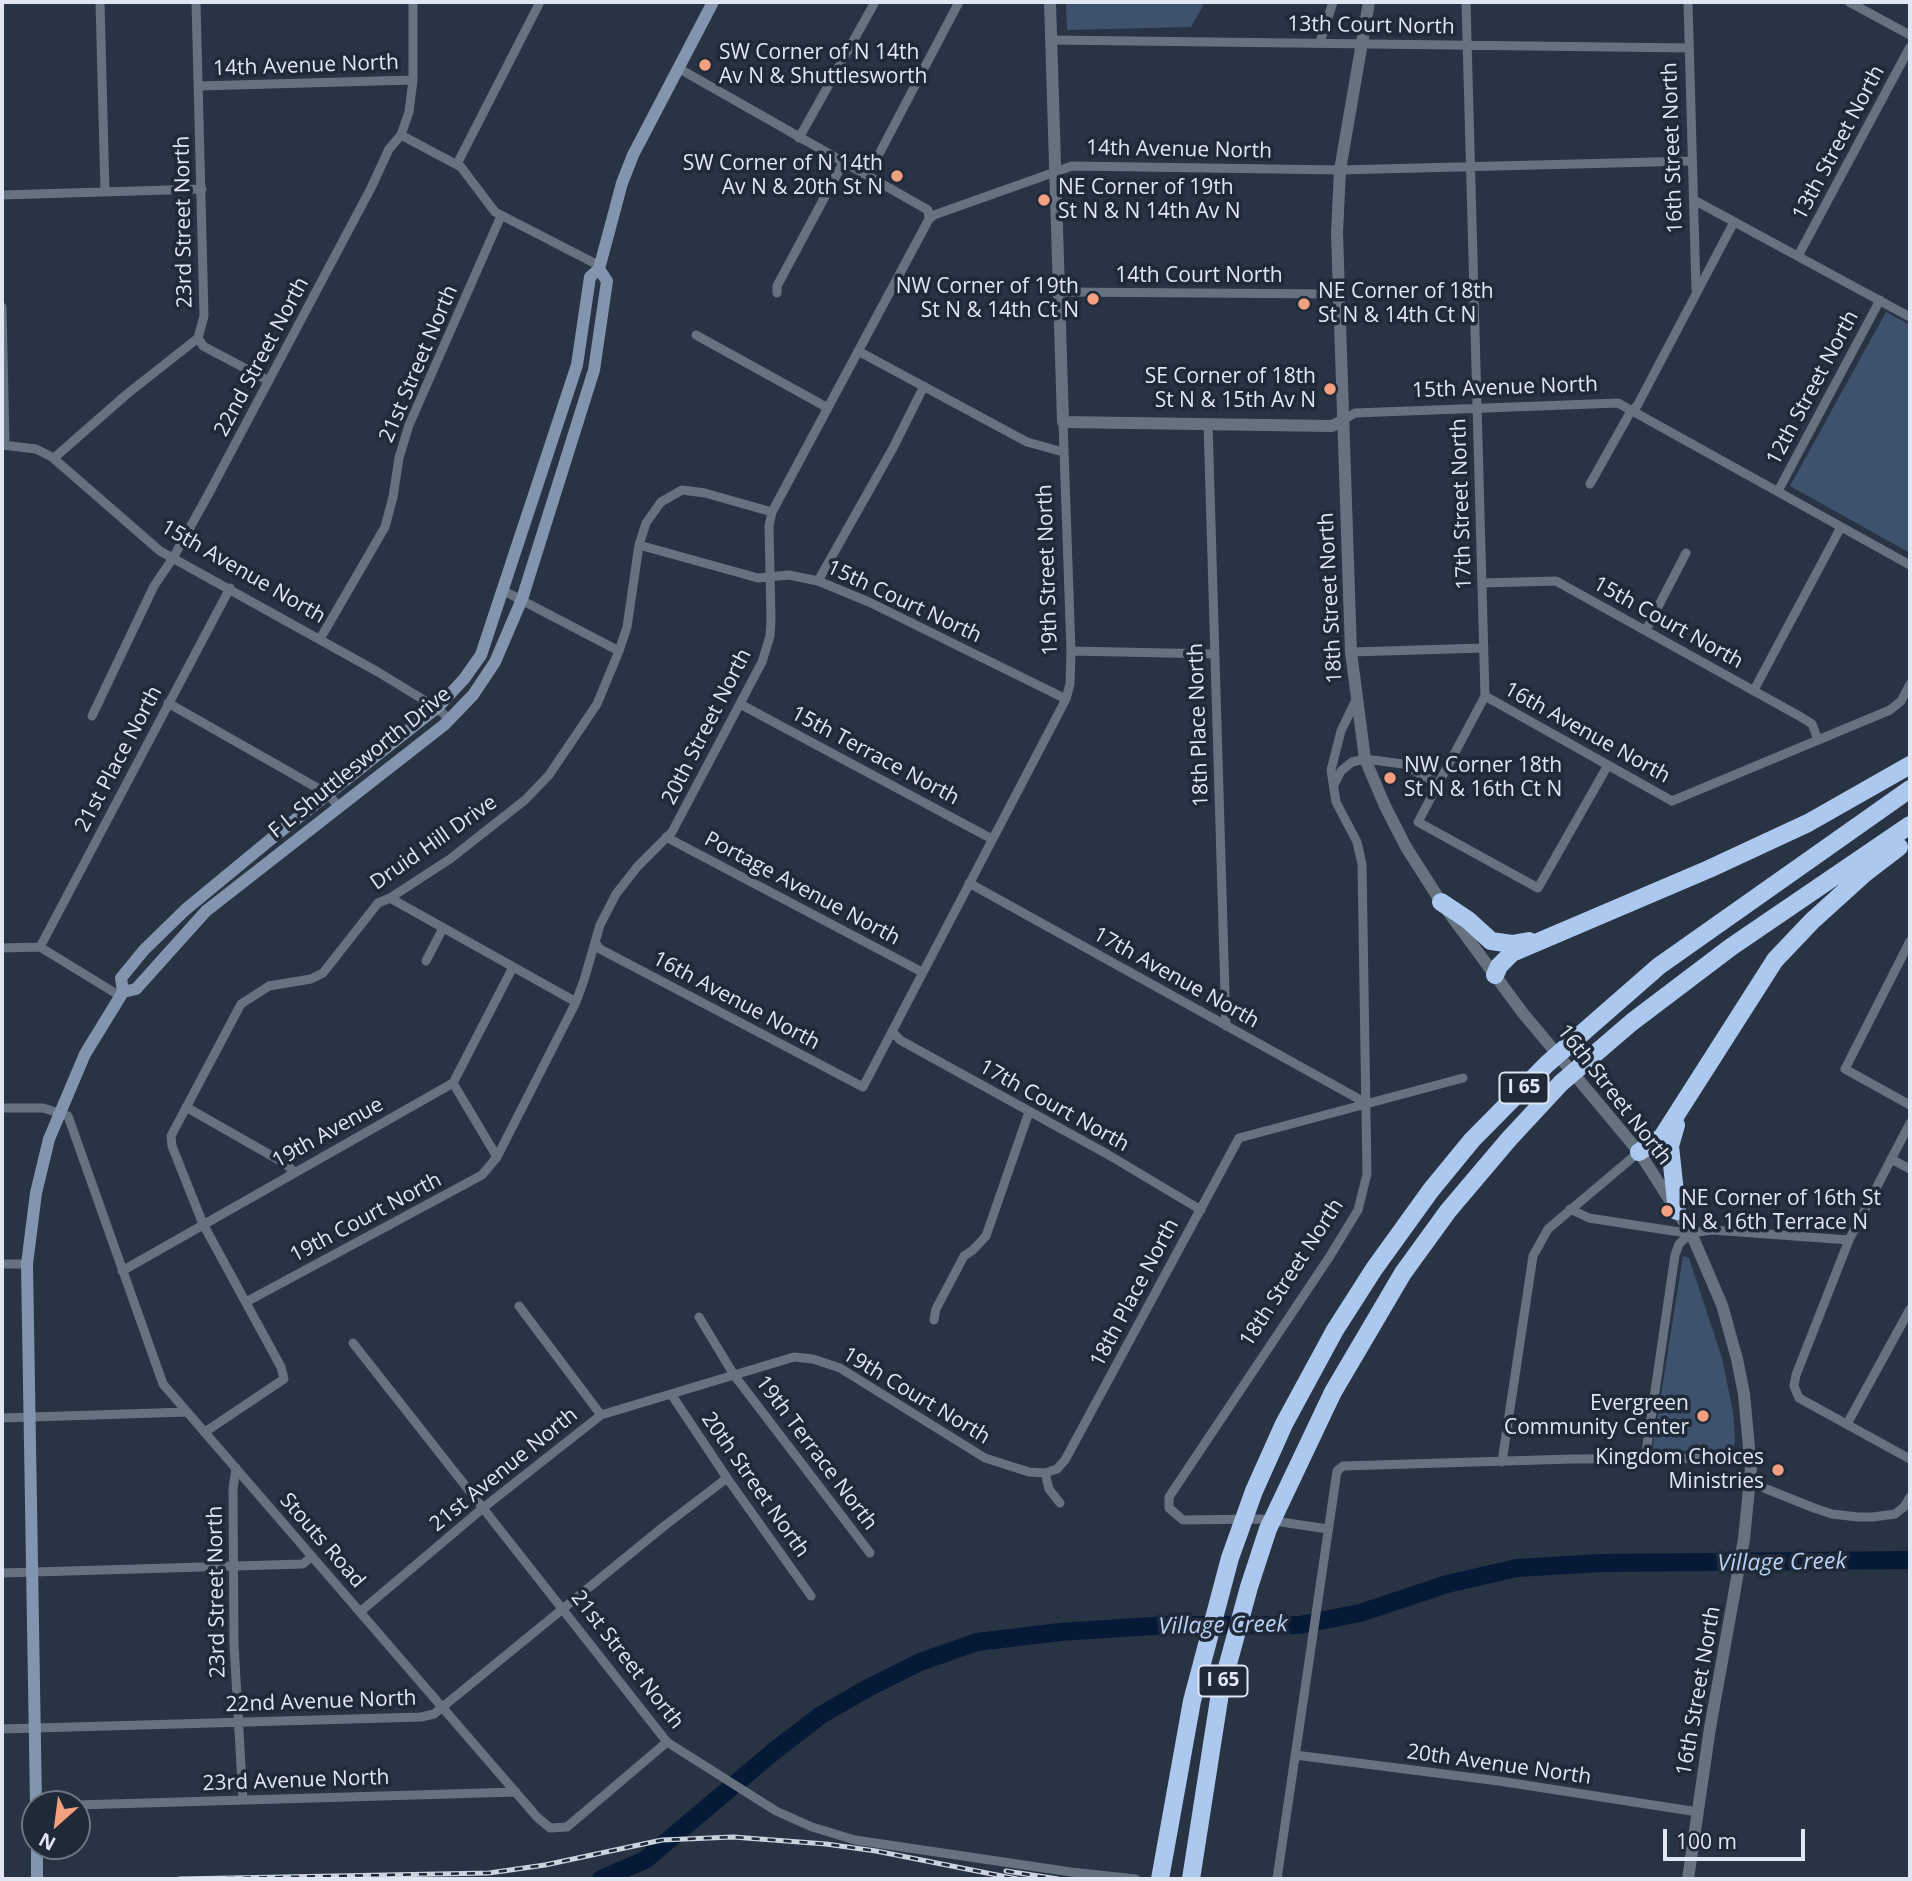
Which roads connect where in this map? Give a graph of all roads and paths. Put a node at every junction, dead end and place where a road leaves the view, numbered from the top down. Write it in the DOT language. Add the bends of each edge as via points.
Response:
graph roads {
  1 [pos="100,2"];
  2 [pos="196,2"];
  3 [pos="412,2"];
  4 [pos="540,2"];
  5 [pos="713,2"];
  6 [pos="874,2"];
  7 [pos="958,2"];
  8 [pos="1050,2"];
  9 [pos="1333,2"];
  10 [pos="1369,2"];
  11 [pos="1466,2"];
  12 [pos="1688,2"];
  13 [pos="1849,2"];
  14 [pos="1910,35"];
  15 [pos="1052,40"];
  16 [pos="1320,42"];
  17 [pos="1360,44"];
  18 [pos="1467,46"];
  19 [pos="1910,47"];
  20 [pos="1689,48"];
  21 [pos="678,68"];
  22 [pos="413,80"];
  23 [pos="199,86"];
  24 [pos="401,135"];
  25 [pos="799,138"];
  26 [pos="1692,161"];
  27 [pos="843,163"];
  28 [pos="457,164"];
  29 [pos="1471,168"];
  30 [pos="1340,170"];
  31 [pos="1056,172"];
  32 [pos="867,175"];
  33 [pos="202,189"];
  34 [pos="104,192"];
  35 [pos="2,195"];
  36 [pos="1693,200"];
  37 [pos="501,215"];
  38 [pos="929,219"];
  39 [pos="1734,222"];
  40 [pos="1798,256"];
  41 [pos="599,267"];
  42 [pos="1060,292"];
  43 [pos="777,293"];
  44 [pos="1696,293"];
  45 [pos="1337,294"];
  46 [pos="1880,300"];
  47 [pos="2,307"];
  48 [pos="1910,317"];
  49 [pos="696,335"];
  50 [pos="198,338"];
  51 [pos="858,351"];
  52 [pos="269,381"];
  53 [pos="924,386"];
  54 [pos="828,408"];
  55 [pos="1477,408"];
  56 [pos="1631,411"];
  57 [pos="1342,421"];
  58 [pos="1063,422"];
  59 [pos="1208,424"];
  60 [pos="4,445"];
  61 [pos="1063,452"];
  62 [pos="54,458"];
  63 [pos="1590,484"];
  64 [pos="1778,491"];
  65 [pos="772,512"];
  66 [pos="1842,527"];
  67 [pos="639,544"];
  68 [pos="1686,553"];
  69 [pos="173,558"];
  70 [pos="1910,565"];
  71 [pos="772,577"];
  72 [pos="818,581"];
  73 [pos="1482,583"];
  74 [pos="230,588"];
  75 [pos="504,591"];
  76 [pos="522,599"];
  77 [pos="1646,630"];
  78 [pos="320,639"];
  79 [pos="1484,648"];
  80 [pos="619,651"];
  81 [pos="1070,652"];
  82 [pos="1351,652"];
  83 [pos="1215,654"];
  84 [pos="1910,684"];
  85 [pos="1754,691"];
  86 [pos="1485,696"];
  87 [pos="1066,699"];
  88 [pos="1356,699"];
  89 [pos="168,703"];
  90 [pos="740,704"];
  91 [pos="437,708"];
  92 [pos="92,716"];
  93 [pos="449,719"];
  94 [pos="1818,740"];
  95 [pos="1365,760"];
  96 [pos="1608,765"];
  97 [pos="1910,765"];
  98 [pos="1438,784"];
  99 [pos="1333,787"];
  100 [pos="1910,789"];
  101 [pos="328,793"];
  102 [pos="339,807"];
  103 [pos="1910,825"];
  104 [pos="666,837"];
  105 [pos="992,839"];
  106 [pos="1910,839"];
  107 [pos="969,883"];
  108 [pos="390,898"];
  109 [pos="1441,902"];
  110 [pos="443,928"];
  111 [pos="1539,940"];
  112 [pos="1910,941"];
  113 [pos="595,942"];
  114 [pos="40,947"];
  115 [pos="2,948"];
  116 [pos="426,961"];
  117 [pos="513,967"];
  118 [pos="922,972"];
  119 [pos="1495,975"];
  120 [pos="122,994"];
  121 [pos="576,1002"];
  122 [pos="1226,1026"];
  123 [pos="892,1031"];
  124 [pos="1463,1078"];
  125 [pos="453,1083"];
  126 [pos="863,1087"];
  127 [pos="1691,1091"];
  128 [pos="1366,1103"];
  129 [pos="1910,1105"];
  130 [pos="186,1107"];
  131 [pos="2,1108"];
  132 [pos="1029,1112"];
  133 [pos="62,1113"];
  134 [pos="1910,1123"];
  135 [pos="1639,1152"];
  136 [pos="497,1157"];
  137 [pos="1891,1159"];
  138 [pos="1910,1169"];
  139 [pos="294,1172"];
  140 [pos="1570,1209"];
  141 [pos="1201,1210"];
  142 [pos="1677,1211"];
  143 [pos="203,1224"];
  144 [pos="1691,1233"];
  145 [pos="1849,1240"];
  146 [pos="2,1264"];
  147 [pos="27,1264"];
  148 [pos="122,1271"];
  149 [pos="246,1301"];
  150 [pos="519,1306"];
  151 [pos="1910,1309"];
  152 [pos="699,1317"];
  153 [pos="933,1320"];
  154 [pos="353,1343"];
  155 [pos="770,1365"];
  156 [pos="734,1375"];
  157 [pos="671,1394"];
  158 [pos="187,1412"];
  159 [pos="601,1415"];
  160 [pos="30,1417"];
  161 [pos="2,1418"];
  162 [pos="1847,1424"];
  163 [pos="205,1432"];
  164 [pos="1750,1458"];
  165 [pos="1645,1459"];
  166 [pos="1910,1459"];
  167 [pos="1502,1462"];
  168 [pos="236,1468"];
  169 [pos="1045,1474"];
  170 [pos="727,1478"];
  171 [pos="1749,1482"];
  172 [pos="1910,1497"];
  173 [pos="1060,1503"];
  174 [pos="483,1508"];
  175 [pos="1328,1529"];
  176 [pos="870,1553"];
  177 [pos="312,1556"];
  178 [pos="234,1567"];
  179 [pos="32,1572"];
  180 [pos="2,1573"];
  181 [pos="811,1596"];
  182 [pos="563,1608"];
  183 [pos="360,1612"];
  184 [pos="443,1708"];
  185 [pos="238,1722"];
  186 [pos="35,1728"];
  187 [pos="2,1729"];
  188 [pos="667,1742"];
  189 [pos="1295,1755"];
  190 [pos="36,1790"];
  191 [pos="516,1792"];
  192 [pos="243,1800"];
  193 [pos="91,1805"];
  194 [pos="1698,1812"];
  195 [pos="37,1860"];
  196 [pos="37,1879"];
  197 [pos="1136,1879"];
  198 [pos="1160,1879"];
  199 [pos="1191,1879"];
  200 [pos="1277,1879"];
  201 [pos="1688,1879"];
  1 -- 34 [label="street"];
  2 -- 23 [label="street, 23rd Street North"];
  3 -- 22 [label="street, 22nd Street North"];
  4 -- 28 [label="street"];
  5 -- 21 [label="main road, F L Shuttlesworth Drive"];
  6 -- 25 [label="street"];
  7 -- 32 [label="street"];
  8 -- 15 [label="street, 19th Street North"];
  9 -- 16 [label="street"];
  10 -- 17 [label="street, 18th Street North"];
  11 -- 18 [label="street, 17th Street North"];
  12 -- 20 [label="street, 16th Street North"];
  13 -- 14 [label="street"];
  15 -- 16 [label="street, 13th Court North"];
  15 -- 31 [label="street, 19th Street North"];
  16 -- 17 [label="street, 13th Court North"];
  17 -- 18 [label="street, 13th Court North"];
  17 -- 30 [label="street, 18th Street North"];
  18 -- 20 [label="street, 13th Court North"];
  18 -- 29 [label="street, 17th Street North"];
  19 -- 40 [label="street, 13th Street North"];
  20 -- 26 [label="street, 16th Street North"];
  21 -- 25 [label="street"];
  21 -- 41 [label="main road, F L Shuttlesworth Drive" via="632,155"];
  22 -- 23 [label="street, 14th Avenue North"];
  22 -- 24 [label="street, 22nd Street North"];
  23 -- 33 [label="street, 23rd Street North"];
  24 -- 28 [label="street"];
  24 -- 52 [label="street, 22nd Street North" via="389,149"];
  25 -- 27 [label="street"];
  26 -- 29 [label="street, 14th Avenue North"];
  26 -- 36 [label="street, 16th Street North"];
  27 -- 32 [label="street"];
  27 -- 43 [label="street"];
  28 -- 37 [label="street"];
  29 -- 30 [label="street, 14th Avenue North"];
  29 -- 55 [label="street, 17th Street North"];
  30 -- 31 [label="street, 14th Avenue North" via="1072,166"];
  30 -- 45 [label="street, 18th Street North"];
  31 -- 38 [label="street, 14th Avenue North"];
  31 -- 42 [label="street, 19th Street North"];
  32 -- 38 [label="street" via="928,210"];
  33 -- 34 [label="street"];
  33 -- 50 [label="street, 23rd Street North" via="204,316"];
  34 -- 35 [label="street"];
  36 -- 39 [label="street"];
  36 -- 44 [label="street, 16th Street North"];
  37 -- 41 [label="street"];
  37 -- 78 [label="street, 21st Street North" via="410,425 386,527"];
  38 -- 51 [label="street, 20th Street North"];
  39 -- 40 [label="street"];
  39 -- 44 [label="street, 16th Street North"];
  40 -- 46 [label="street"];
  41 -- 75 [label="main road, F L Shuttlesworth Drive" via="590,278 577,365"];
  41 -- 76 [label="main road, F L Shuttlesworth Drive" via="607,281 594,370"];
  42 -- 45 [label="street, 14th Court North"];
  42 -- 58 [label="street, 19th Street North"];
  44 -- 56 [label="street, 16th Street North"];
  45 -- 57 [label="street, 18th Street North"];
  46 -- 48 [label="street"];
  46 -- 64 [label="street, 12th Street North"];
  47 -- 60 [label="street"];
  49 -- 54 [label="street"];
  50 -- 52 [label="street" via="203,346"];
  50 -- 62 [label="street, 23rd Street North"];
  51 -- 53 [label="street"];
  51 -- 54 [label="street, 20th Street North"];
  52 -- 69 [label="street, 22nd Street North"];
  53 -- 61 [label="street" via="1027,442"];
  53 -- 72 [label="street"];
  54 -- 65 [label="street, 20th Street North"];
  55 -- 56 [label="street, 15th Avenue North" via="1618,403"];
  55 -- 57 [label="street, 15th Avenue North" via="1355,413"];
  55 -- 73 [label="street, 17th Street North"];
  56 -- 63 [label="street, 16th Street North"];
  56 -- 64 [label="street, 15th Avenue North"];
  57 -- 59 [label="street, 15th Avenue North" via="1332,426"];
  57 -- 82 [label="street, 18th Street North"];
  58 -- 59 [label="street, 15th Avenue North"];
  58 -- 61 [label="street, 19th Street North"];
  59 -- 83 [label="street, 18th Place North"];
  60 -- 62 [label="street, 15th Avenue North" via="36,449"];
  61 -- 81 [label="street, 19th Street North"];
  62 -- 69 [label="street, 15th Avenue North"];
  64 -- 66 [label="street, 15th Avenue North"];
  65 -- 67 [label="street, Druid Hill Drive" via="682,489 653,510"];
  65 -- 71 [label="street, 20th Street North"];
  66 -- 70 [label="street, 15th Avenue North"];
  66 -- 85 [label="street"];
  67 -- 71 [label="street, 15th Court North" via="758,578"];
  67 -- 80 [label="street, Druid Hill Drive"];
  68 -- 77 [label="street"];
  69 -- 74 [label="street, 15th Avenue North"];
  69 -- 92 [label="street, 22nd Street North" via="148,597"];
  71 -- 72 [label="street, 15th Court North"];
  71 -- 90 [label="street, 20th Street North" via="766,652"];
  72 -- 87 [label="street, 15th Court North"];
  73 -- 77 [label="street, 15th Court North" via="1556,581"];
  73 -- 79 [label="street, 17th Street North"];
  74 -- 78 [label="street, 15th Avenue North"];
  74 -- 89 [label="street, 21st Place North"];
  75 -- 76 [label="street"];
  75 -- 91 [label="main road, F L Shuttlesworth Drive" via="481,655"];
  76 -- 80 [label="street"];
  76 -- 93 [label="main road, F L Shuttlesworth Drive" via="495,662 473,695"];
  77 -- 85 [label="street, 15th Court North"];
  78 -- 91 [label="street, 15th Avenue North"];
  79 -- 82 [label="street"];
  79 -- 86 [label="street, 17th Street North"];
  80 -- 108 [label="street, Druid Hill Drive" via="597,704 549,775 525,800"];
  81 -- 83 [label="street"];
  81 -- 87 [label="street, 19th Street North"];
  82 -- 88 [label="street, 18th Street North"];
  83 -- 122 [label="street, 18th Place North"];
  84 -- 94 [label="street" via="1891,710"];
  85 -- 94 [label="street, 15th Court North" via="1812,724"];
  86 -- 96 [label="street, 16th Avenue North"];
  86 -- 98 [label="street, 17th Street North"];
  87 -- 105 [label="street, 19th Street North"];
  88 -- 95 [label="street, 16th Street North"];
  88 -- 99 [label="street, 18th Street North" via="1340,731 1331,770"];
  89 -- 101 [label="street"];
  89 -- 114 [label="street, 21st Place North"];
  90 -- 104 [label="street, 20th Street North"];
  90 -- 105 [label="street, 15th Terrace North"];
  91 -- 93 [label="street, 15th Avenue North"];
  91 -- 101 [label="main road, F L Shuttlesworth Drive"];
  93 -- 102 [label="main road, F L Shuttlesworth Drive"];
  94 -- 96 [label="street, 16th Avenue North" via="1672,801"];
  95 -- 98 [label="street" via="1403,764"];
  95 -- 99 [label="street" via="1352,762 1341,771"];
  95 -- 109 [label="street, 16th Street North" via="1406,847"];
  96 -- 98 [label="street, 17th Street North" via="1538,888 1418,822"];
  97 -- 111 [label="highway" via="1808,822 1709,869"];
  99 -- 128 [label="street, 18th Street North" via="1362,864"];
  100 -- 198 [label="highway, I 65" via="1659,966 1547,1064 1472,1140 1374,1269 1284,1424 1230,1558 1192,1701"];
  101 -- 102 [label="street"];
  101 -- 120 [label="main road, F L Shuttlesworth Drive" via="163,929 121,978"];
  102 -- 120 [label="main road, F L Shuttlesworth Drive" via="206,911 136,989"];
  103 -- 199 [label="highway, I 65" via="1731,947 1561,1083 1448,1211 1403,1273 1333,1392 1268,1529 1220,1693"];
  104 -- 113 [label="street, 20th Street North" via="622,886"];
  104 -- 118 [label="street, Portage Avenue North"];
  105 -- 107 [label="street, 19th Street North"];
  106 -- 127 [label="highway" via="1820,913 1775,961"];
  107 -- 118 [label="street, 19th Street North"];
  107 -- 122 [label="street, 17th Avenue North"];
  108 -- 110 [label="street"];
  108 -- 130 [label="street, Druid Hill Drive" via="379,903 323,973 268,986 241,1004"];
  109 -- 111 [label="highway" via="1491,941"];
  109 -- 119 [label="street, 16th Street North"];
  110 -- 116 [label="street"];
  110 -- 117 [label="street"];
  111 -- 119 [label="highway" via="1512,953"];
  112 -- 129 [label="street" via="1845,1069"];
  113 -- 121 [label="street, 20th Street North"];
  113 -- 126 [label="street, 16th Avenue North" via="600,949"];
  114 -- 115 [label="street"];
  114 -- 120 [label="street"];
  117 -- 121 [label="street"];
  117 -- 125 [label="street"];
  118 -- 123 [label="street, 19th Street North"];
  119 -- 135 [label="street, 16th Street North"];
  120 -- 133 [label="main road, F L Shuttlesworth Drive" via="85,1054"];
  121 -- 136 [label="street, 20th Street North"];
  122 -- 128 [label="street, 17th Avenue North"];
  123 -- 126 [label="street, 19th Street North"];
  123 -- 132 [label="street, 17th Court North" via="900,1040"];
  124 -- 128 [label="street"];
  125 -- 136 [label="street"];
  125 -- 139 [label="street, 19th Avenue"];
  127 -- 135 [label="highway" via="1662,1138"];
  127 -- 142 [label="highway" via="1670,1146"];
  128 -- 141 [label="street, 18th Place North" via="1239,1138"];
  128 -- 175 [label="street, 18th Street North" via="1367,1174 1358,1210 1169,1497 1169,1508 1183,1520 1261,1519"];
  130 -- 139 [label="street"];
  130 -- 143 [label="street, Druid Hill Drive" via="171,1136 172,1146"];
  131 -- 133 [label="street"];
  132 -- 141 [label="street, 17th Court North"];
  132 -- 153 [label="street" via="986,1236 964,1256"];
  133 -- 147 [label="main road, F L Shuttlesworth Drive" via="36,1193"];
  133 -- 148 [label="street, Stouts Road" via="68,1116"];
  134 -- 137 [label="street"];
  135 -- 140 [label="street"];
  135 -- 142 [label="street, 16th Street North"];
  136 -- 149 [label="street, 19th Court North" via="482,1175"];
  137 -- 138 [label="street"];
  137 -- 145 [label="street"];
  139 -- 143 [label="street, 19th Avenue"];
  140 -- 144 [label="street" via="1589,1218"];
  140 -- 167 [label="street" via="1548,1229 1533,1256"];
  141 -- 169 [label="street, 18th Place North" via="1065,1460"];
  142 -- 144 [label="street, 16th Street North"];
  143 -- 148 [label="street"];
  143 -- 149 [label="street, Druid Hill Drive"];
  144 -- 145 [label="street" via="1712,1230"];
  144 -- 164 [label="street, 16th Street North" via="1722,1305 1737,1359"];
  144 -- 165 [label="street" via="1675,1255"];
  145 -- 162 [label="street" via="1794,1386 1799,1398"];
  146 -- 147 [label="street"];
  147 -- 160 [label="main road, F L Shuttlesworth Drive"];
  148 -- 158 [label="street, Stouts Road" via="163,1384"];
  149 -- 163 [label="street, Druid Hill Drive" via="284,1379"];
  150 -- 159 [label="street"];
  151 -- 162 [label="street"];
  152 -- 156 [label="street"];
  154 -- 174 [label="street, 21st Street North"];
  155 -- 156 [label="street, 21st Avenue North"];
  155 -- 169 [label="street, 19th Court North" via="803,1357 840,1368 985,1458"];
  156 -- 157 [label="street, 21st Avenue North"];
  156 -- 176 [label="street, 19th Terrace North"];
  157 -- 159 [label="street, 21st Avenue North"];
  157 -- 170 [label="street, 20th Street North"];
  158 -- 160 [label="street"];
  158 -- 163 [label="street, Stouts Road"];
  159 -- 174 [label="street, 21st Avenue North"];
  160 -- 161 [label="street"];
  160 -- 179 [label="main road, F L Shuttlesworth Drive"];
  162 -- 166 [label="street"];
  163 -- 168 [label="street, Stouts Road"];
  164 -- 165 [label="street"];
  164 -- 171 [label="street, 16th Street North"];
  165 -- 167 [label="street"];
  167 -- 175 [label="street" via="1343,1465 1337,1471"];
  168 -- 177 [label="street, Stouts Road"];
  168 -- 178 [label="street, 23rd Street North"];
  169 -- 173 [label="street"];
  170 -- 181 [label="street, 20th Street North"];
  170 -- 182 [label="street, 22nd Avenue North"];
  171 -- 172 [label="street" via="1832,1514 1895,1514"];
  171 -- 194 [label="street, 16th Street North" via="1744,1539"];
  174 -- 182 [label="street, 21st Street North"];
  174 -- 183 [label="street, 21st Avenue North"];
  175 -- 189 [label="street"];
  177 -- 178 [label="street" via="303,1564"];
  177 -- 183 [label="street, Stouts Road"];
  178 -- 179 [label="street"];
  178 -- 185 [label="street, 23rd Street North"];
  179 -- 180 [label="street"];
  179 -- 186 [label="main road, F L Shuttlesworth Drive"];
  182 -- 184 [label="street, 22nd Avenue North"];
  182 -- 188 [label="street, 21st Street North"];
  183 -- 184 [label="street, Stouts Road"];
  184 -- 185 [label="street, 22nd Avenue North" via="421,1717"];
  184 -- 191 [label="street, Stouts Road"];
  185 -- 186 [label="street, 22nd Avenue North"];
  185 -- 192 [label="street, 23rd Street North"];
  186 -- 187 [label="street, 22nd Avenue North"];
  186 -- 190 [label="main road, F L Shuttlesworth Drive"];
  188 -- 191 [label="street, Stouts Road" via="564,1828 547,1826"];
  188 -- 197 [label="street, 21st Street North" via="776,1811 855,1840"];
  189 -- 194 [label="street, 20th Avenue North"];
  189 -- 200 [label="street"];
  191 -- 192 [label="street, 23rd Avenue North"];
  192 -- 193 [label="street, 23rd Avenue North"];
  194 -- 201 [label="street, 16th Street North"];
  195 -- 196 [label="main road"];
}
